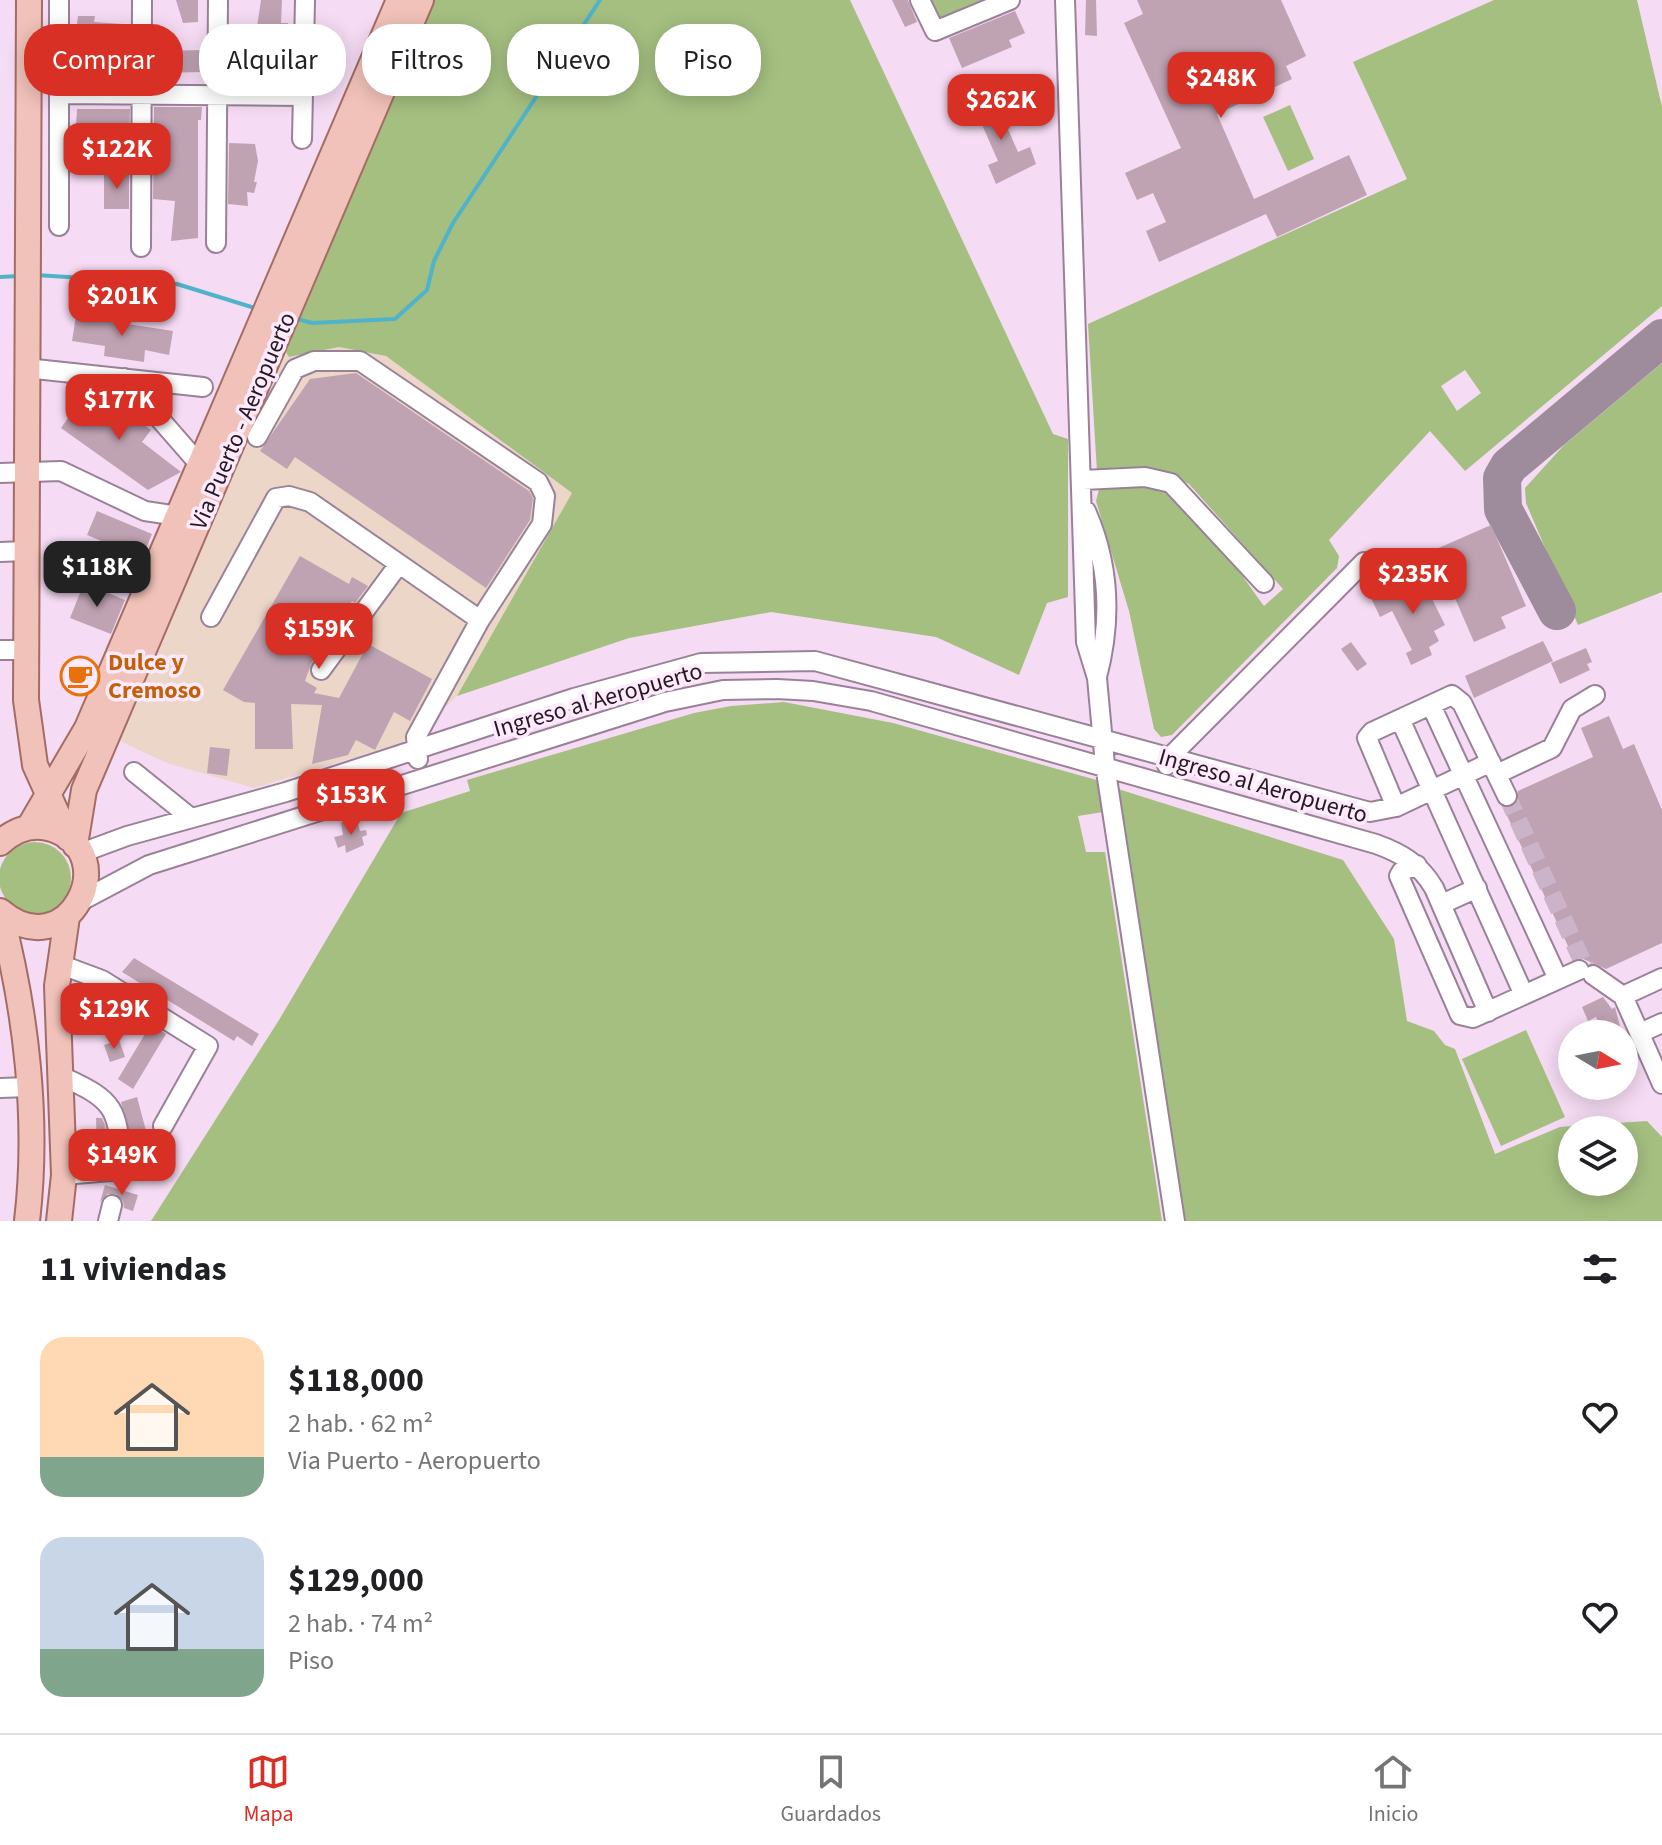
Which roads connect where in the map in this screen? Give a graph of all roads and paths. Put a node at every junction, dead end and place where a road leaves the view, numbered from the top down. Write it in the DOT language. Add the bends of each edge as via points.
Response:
graph roads {
  1 [pos="29,0"];
  2 [pos="59,0"];
  3 [pos="142,0"];
  4 [pos="218,0"];
  5 [pos="305,0"];
  6 [pos="399,0"];
  7 [pos="421,0"];
  8 [pos="920,0"];
  9 [pos="1010,0"];
  10 [pos="1065,0"];
  11 [pos="59,24"];
  12 [pos="142,24"];
  13 [pos="218,24"];
  14 [pos="304,24"];
  15 [pos="59,96"];
  16 [pos="142,96"];
  17 [pos="217,96"];
  18 [pos="303,96"];
  19 [pos="302,139"];
  20 [pos="59,226"];
  21 [pos="216,243"];
  22 [pos="141,247"];
  23 [pos="296,268"];
  24 [pos="260,354"];
  25 [pos="26,368"];
  26 [pos="124,378"];
  27 [pos="203,387"];
  28 [pos="257,437"];
  29 [pos="200,465"];
  30 [pos="26,472"];
  31 [pos="0,473"];
  32 [pos="1083,480"];
  33 [pos="178,516"];
  34 [pos="25,551"];
  35 [pos="0,552"];
  36 [pos="1364,562"];
  37 [pos="399,564"];
  38 [pos="1264,583"];
  39 [pos="211,617"];
  40 [pos="480,620"];
  41 [pos="12,650"];
  42 [pos="321,670"];
  43 [pos="1595,695"];
  44 [pos="1431,705"];
  45 [pos="1400,719"];
  46 [pos="1101,737"];
  47 [pos="417,750"];
  48 [pos="1170,757"];
  49 [pos="1105,765"];
  50 [pos="1494,768"];
  51 [pos="134,772"];
  52 [pos="1464,775"];
  53 [pos="422,777"];
  54 [pos="1161,782"];
  55 [pos="1432,790"];
  56 [pos="47,796"];
  57 [pos="1507,796"];
  58 [pos="1391,809"];
  59 [pos="191,818"];
  60 [pos="29,827"];
  61 [pos="0,843"];
  62 [pos="75,845"];
  63 [pos="1417,865"];
  64 [pos="1477,888"];
  65 [pos="1442,904"];
  66 [pos="74,909"];
  67 [pos="0,911"];
  68 [pos="59,964"];
  69 [pos="6,968"];
  70 [pos="1662,978"];
  71 [pos="1558,979"];
  72 [pos="1524,995"];
  73 [pos="1623,996"];
  74 [pos="1488,1012"];
  75 [pos="1662,1023"];
  76 [pos="1640,1033"];
  77 [pos="63,1077"];
  78 [pos="1662,1084"];
  79 [pos="29,1087"];
  80 [pos="0,1088"];
  81 [pos="163,1126"];
  82 [pos="122,1170"];
  83 [pos="64,1175"];
  84 [pos="112,1205"];
  85 [pos="29,1211"];
  86 [pos="63,1216"];
  87 [pos="1175,1221"];
  1 -- 25 [label="main road"];
  2 -- 11 [label="street"];
  3 -- 12 [label="street"];
  4 -- 13 [label="street"];
  5 -- 14 [label="street"];
  6 -- 23 [label="main road, Via Puerto - Aeropuerto"];
  7 -- 23 [label="main road, Via Puerto - Aeropuerto"];
  8 -- 9 [label="street" via="935,31"];
  10 -- 32 [label="street"];
  15 -- 20 [label="street"];
  16 -- 22 [label="street"];
  17 -- 21 [label="street"];
  18 -- 19 [label="street"];
  23 -- 24 [label="main road, Via Puerto - Aeropuerto"];
  24 -- 29 [label="main road, Via Puerto - Aeropuerto"];
  24 -- 62 [label="main road, Via Puerto - Aeropuerto" via="84,790"];
  25 -- 26 [label="street"];
  25 -- 30 [label="main road"];
  26 -- 27 [label="street"];
  26 -- 29 [label="street"];
  28 -- 40 [label="street" via="295,369 314,361 360,361 538,482 545,496 542,524"];
  29 -- 33 [label="main road, Via Puerto - Aeropuerto"];
  30 -- 31 [label="street"];
  30 -- 33 [label="street" via="61,471 145,511"];
  30 -- 34 [label="main road"];
  32 -- 38 [label="street" via="1145,477 1171,483"];
  32 -- 46 [label="street" via="1084,505 1104,561 1107,638 1097,678"];
  33 -- 56 [label="main road, Via Puerto - Aeropuerto" via="87,728"];
  34 -- 35 [label="street"];
  34 -- 41 [label="main road"];
  36 -- 48 [label="street"];
  37 -- 39 [label="street" via="310,502 276,498"];
  37 -- 40 [label="street"];
  37 -- 42 [label="street"];
  40 -- 47 [label="street" via="416,737"];
  41 -- 56 [label="main road"];
  43 -- 50 [label="street" via="1572,709 1552,748"];
  44 -- 45 [label="street"];
  44 -- 50 [label="street" via="1457,696"];
  44 -- 52 [label="street"];
  45 -- 55 [label="street"];
  45 -- 58 [label="street" via="1367,738"];
  46 -- 47 [label="street, Ingreso al Aeropuerto" via="815,661 745,660 701,663 652,676"];
  46 -- 48 [label="street, Ingreso al Aeropuerto"];
  46 -- 49 [label="street"];
  47 -- 53 [label="street"];
  47 -- 59 [label="street, Ingreso al Aeropuerto"];
  48 -- 54 [label="street"];
  48 -- 58 [label="street, Ingreso al Aeropuerto" via="1370,812"];
  49 -- 53 [label="street, Ingreso al Aeropuerto" via="871,701 813,691 723,690 582,726"];
  49 -- 54 [label="street, Ingreso al Aeropuerto"];
  49 -- 87 [label="street"];
  50 -- 52 [label="street"];
  50 -- 57 [label="street"];
  51 -- 59 [label="street"];
  52 -- 55 [label="street"];
  52 -- 71 [label="street"];
  53 -- 66 [label="street, Ingreso al Aeropuerto" via="149,865"];
  54 -- 63 [label="street, Ingreso al Aeropuerto" via="1376,844"];
  55 -- 58 [label="street"];
  55 -- 64 [label="street"];
  56 -- 60 [label="main road, Via Puerto - Aeropuerto"];
  56 -- 62 [label="main road"];
  59 -- 62 [label="street, Ingreso al Aeropuerto"];
  60 -- 61 [label="main road"];
  60 -- 62 [label="main road" via="43,827"];
  62 -- 66 [label="main road" via="87,877"];
  63 -- 65 [label="street"];
  63 -- 74 [label="street" via="1399,876 1456,1010 1469,1018"];
  64 -- 65 [label="street"];
  64 -- 72 [label="street"];
  65 -- 74 [label="street"];
  66 -- 67 [label="main road" via="39,927 11,920"];
  66 -- 68 [label="main road"];
  67 -- 69 [label="main road"];
  68 -- 77 [label="main road"];
  68 -- 81 [label="street" via="102,980 208,1046"];
  69 -- 79 [label="main road"];
  70 -- 73 [label="street"];
  71 -- 72 [label="street"];
  71 -- 73 [label="street" via="1586,972"];
  72 -- 74 [label="street"];
  73 -- 76 [label="street"];
  75 -- 76 [label="street"];
  76 -- 78 [label="street"];
  77 -- 82 [label="street" via="96,1092 117,1115"];
  77 -- 83 [label="main road"];
  79 -- 80 [label="street"];
  79 -- 85 [label="main road"];
  82 -- 83 [label="street"];
  82 -- 84 [label="street"];
  83 -- 86 [label="main road"];
  85 -- 86 [label="street"];
}
